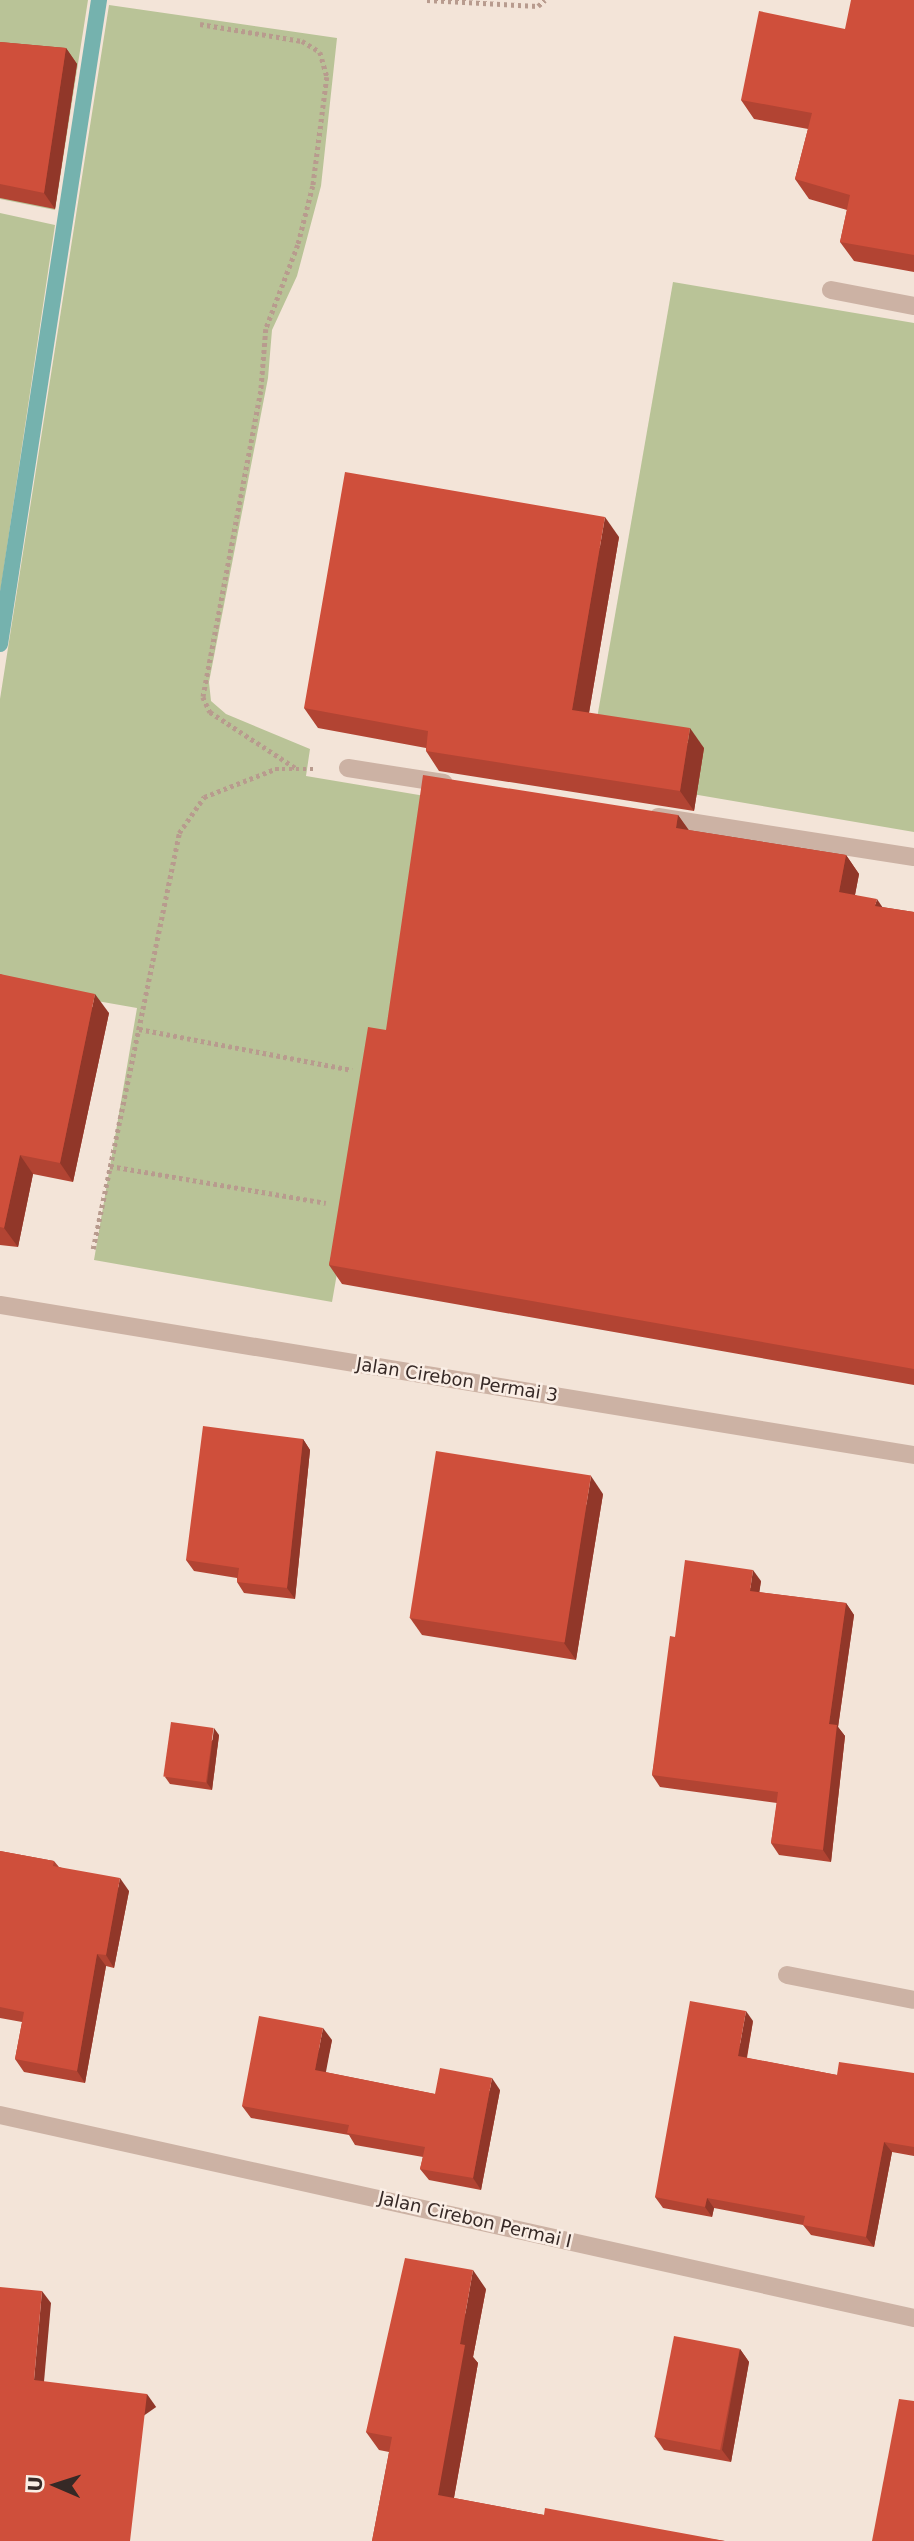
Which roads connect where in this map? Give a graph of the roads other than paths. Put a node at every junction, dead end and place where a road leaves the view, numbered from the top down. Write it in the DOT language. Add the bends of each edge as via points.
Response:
graph roads {
  1 [pos="831,290"];
  2 [pos="914,306"];
  3 [pos="348,768"];
  4 [pos="458,786"];
  5 [pos="638,814"];
  6 [pos="914,857"];
  7 [pos="0,1305"];
  8 [pos="914,1455"];
  9 [pos="787,1975"];
  10 [pos="914,2000"];
  11 [pos="0,2115"];
  12 [pos="914,2318"];
  1 -- 2 [label="street"];
  3 -- 4 [label="street"];
  5 -- 6 [label="street"];
  7 -- 8 [label="street, Jalan Cirebon Permai 3"];
  9 -- 10 [label="street"];
  11 -- 12 [label="street, Jalan Cirebon Permai I"];
}
